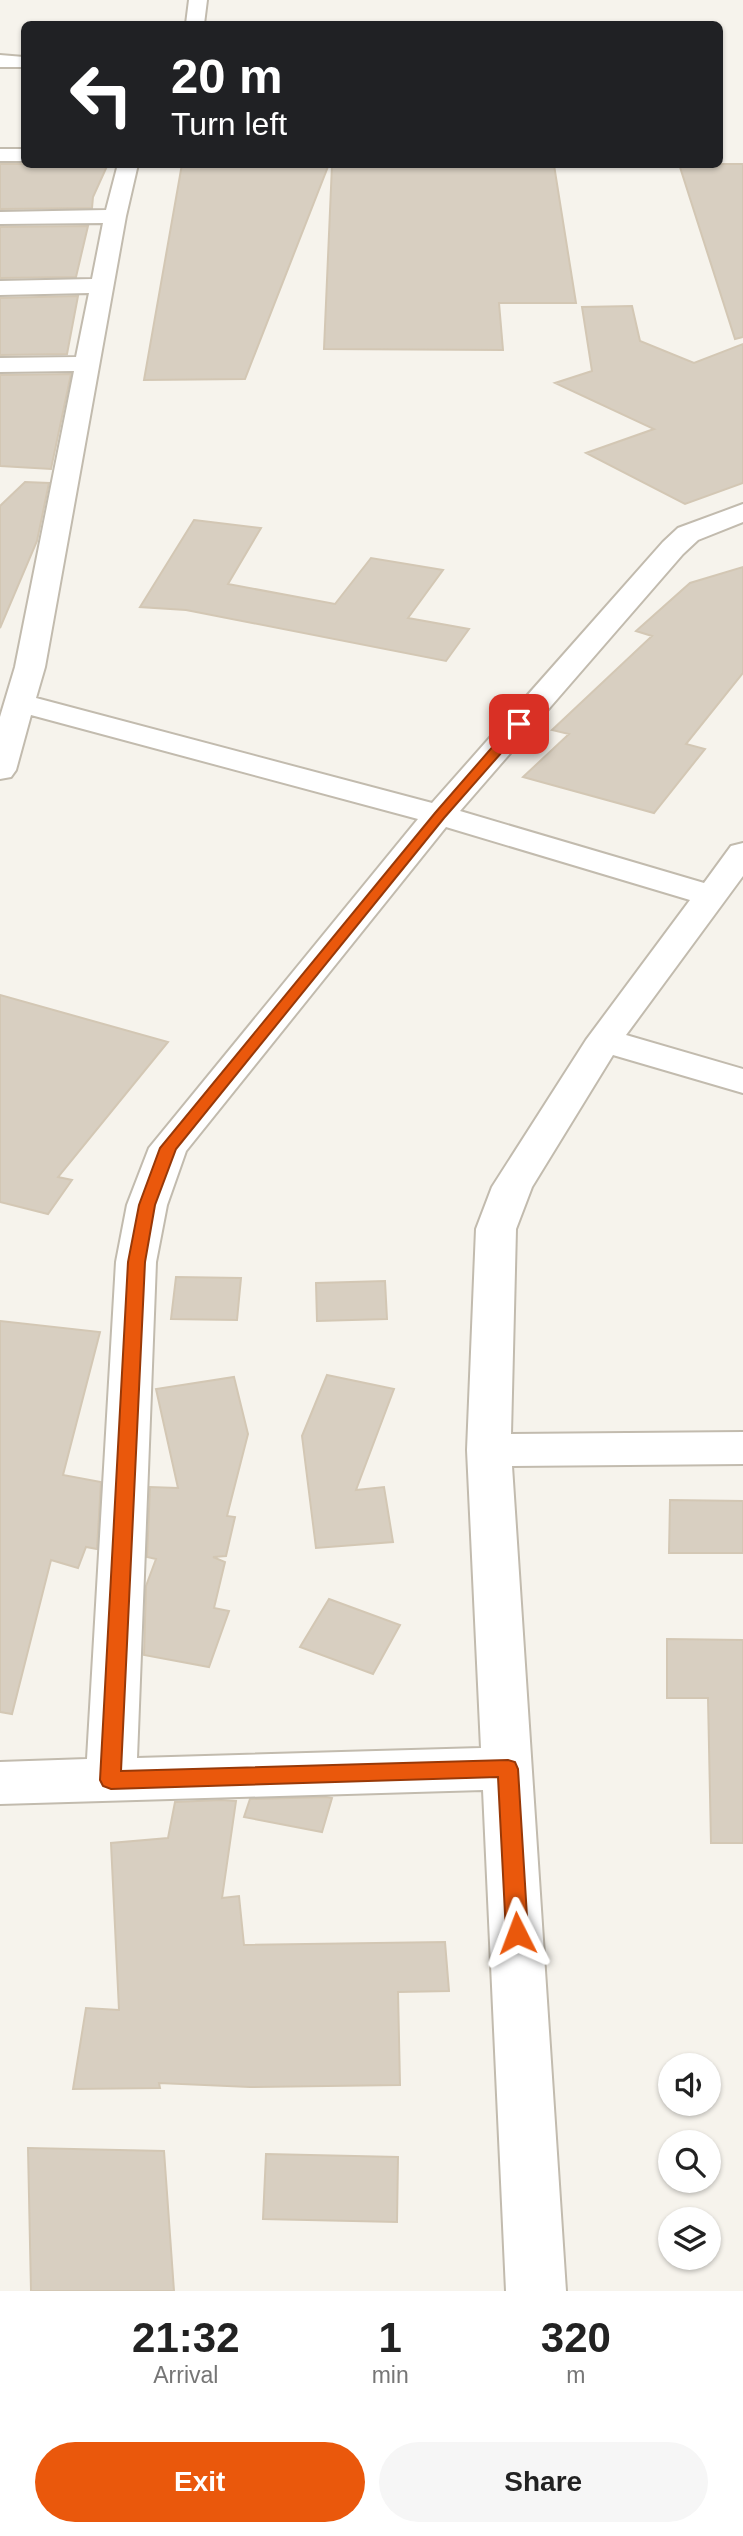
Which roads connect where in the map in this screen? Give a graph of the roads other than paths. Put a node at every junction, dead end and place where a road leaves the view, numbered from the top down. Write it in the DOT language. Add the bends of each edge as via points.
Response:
graph roads {
  1 [pos="198,0"];
  2 [pos="195,21"];
  3 [pos="0,61"];
  4 [pos="21,62"];
  5 [pos="0,155"];
  6 [pos="21,155"];
  7 [pos="127,168"];
  8 [pos="116,216"];
  9 [pos="0,218"];
  10 [pos="103,286"];
  11 [pos="0,288"];
  12 [pos="89,364"];
  13 [pos="0,365"];
  14 [pos="743,512"];
  15 [pos="0,666"];
  16 [pos="30,667"];
  17 [pos="21,703"];
  18 [pos="0,770"];
  19 [pos="439,816"];
  20 [pos="743,853"];
  21 [pos="725,892"];
  22 [pos="604,1040"];
  23 [pos="743,1081"];
  24 [pos="743,1448"];
  25 [pos="489,1450"];
  26 [pos="508,1769"];
  27 [pos="111,1780"];
  28 [pos="0,1783"];
  29 [pos="536,2291"];
  1 -- 2 [label="street"];
  3 -- 4 [label="street"];
  5 -- 6 [label="street"];
  7 -- 8 [label="street"];
  8 -- 9 [label="street"];
  8 -- 10 [label="street"];
  10 -- 11 [label="street"];
  10 -- 12 [label="street"];
  12 -- 13 [label="street"];
  12 -- 16 [label="street"];
  14 -- 19 [label="street" via="688,534 673,548"];
  15 -- 16 [label="street"];
  16 -- 17 [label="street"];
  17 -- 18 [label="street"];
  17 -- 19 [label="street"];
  19 -- 21 [label="street"];
  19 -- 27 [label="street" via="168,1148 147,1205 136,1262"];
  20 -- 21 [label="street"];
  21 -- 22 [label="street"];
  22 -- 23 [label="street"];
  22 -- 25 [label="street" via="512,1187 496,1229"];
  24 -- 25 [label="street"];
  25 -- 26 [label="street"];
  26 -- 27 [label="street"];
  26 -- 29 [label="street"];
  27 -- 28 [label="street"];
}
